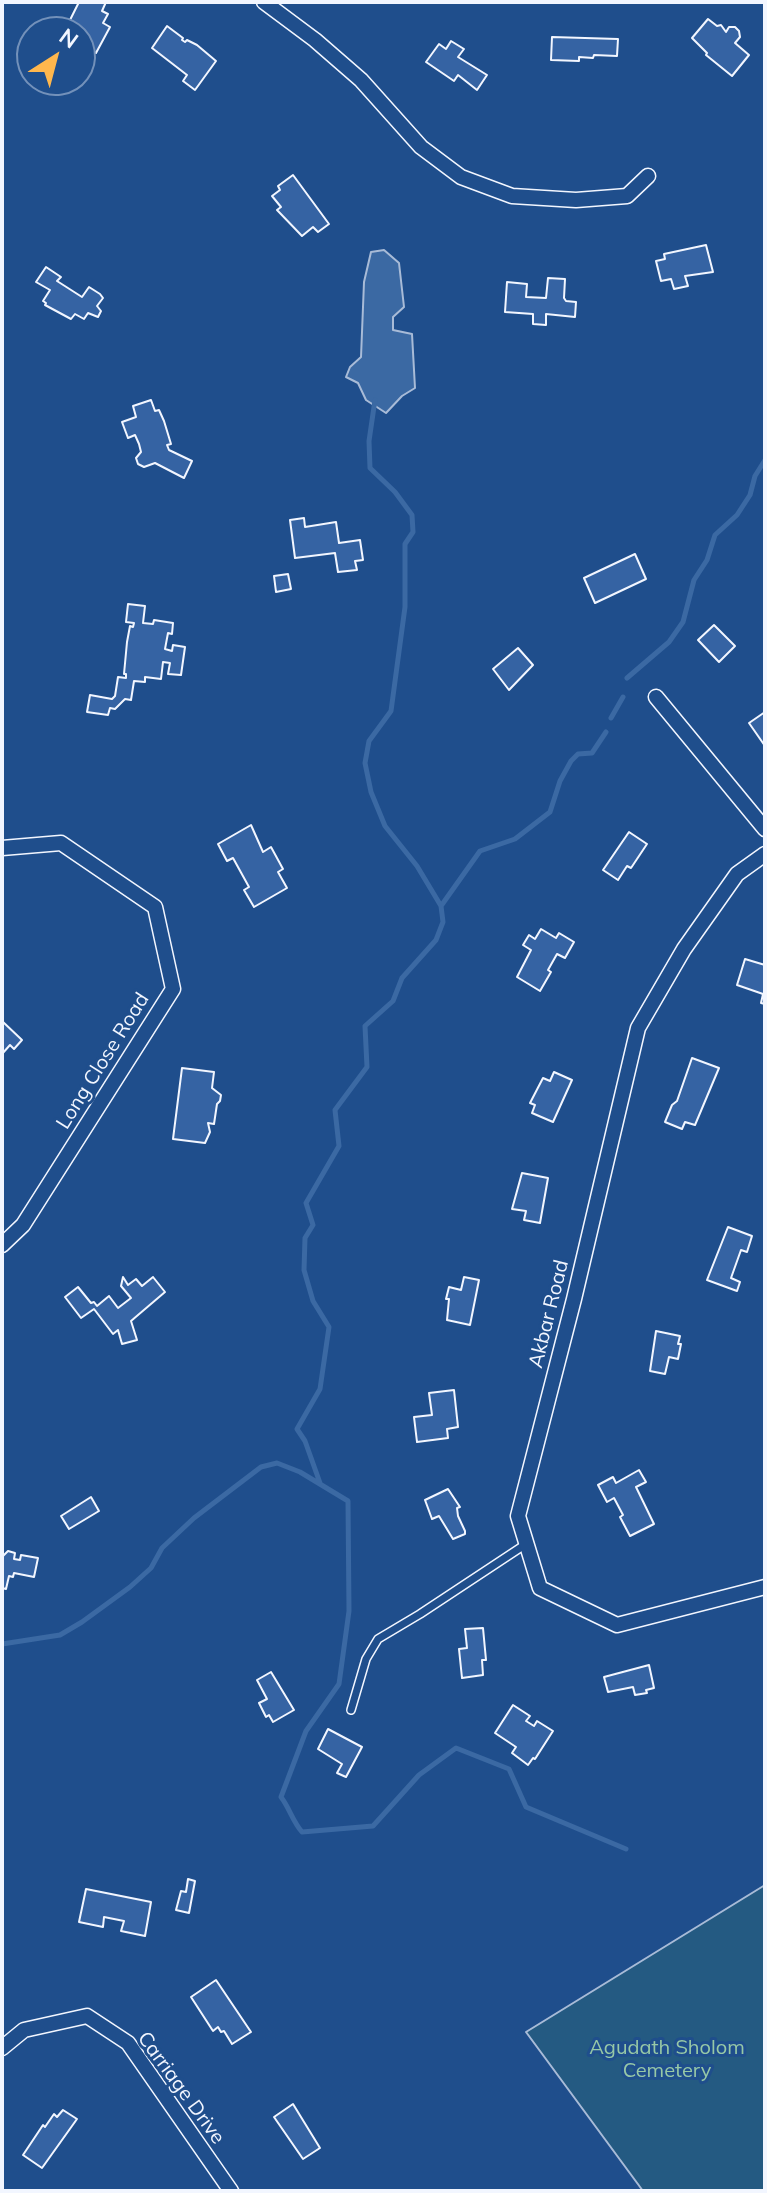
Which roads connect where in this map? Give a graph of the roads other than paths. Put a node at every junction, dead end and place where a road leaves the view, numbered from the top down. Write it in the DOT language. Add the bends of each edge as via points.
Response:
graph roads {
  1 [pos="264,2"];
  2 [pos="648,176"];
  3 [pos="656,697"];
  4 [pos="765,829"];
  5 [pos="2,848"];
  6 [pos="765,854"];
  7 [pos="2,1245"];
  8 [pos="526,1544"];
  9 [pos="765,1587"];
  10 [pos="351,1710"];
  11 [pos="2,2048"];
  12 [pos="231,2191"];
  1 -- 2 [label="street" via="361,80 421,147 461,177 512,196 576,200 627,196"];
  3 -- 4 [label="street"];
  5 -- 7 [label="street, Long Close Road" via="61,843 155,907 173,989 23,1225"];
  6 -- 8 [label="street, Akbar Road" via="737,874 684,949 638,1028 518,1516"];
  8 -- 9 [label="street, Akbar Road" via="540,1588 617,1625"];
  8 -- 10 [label="lane" via="378,1639 366,1659"];
  11 -- 12 [label="street, Carriage Drive" via="24,2030 87,2016 128,2043"];
}
